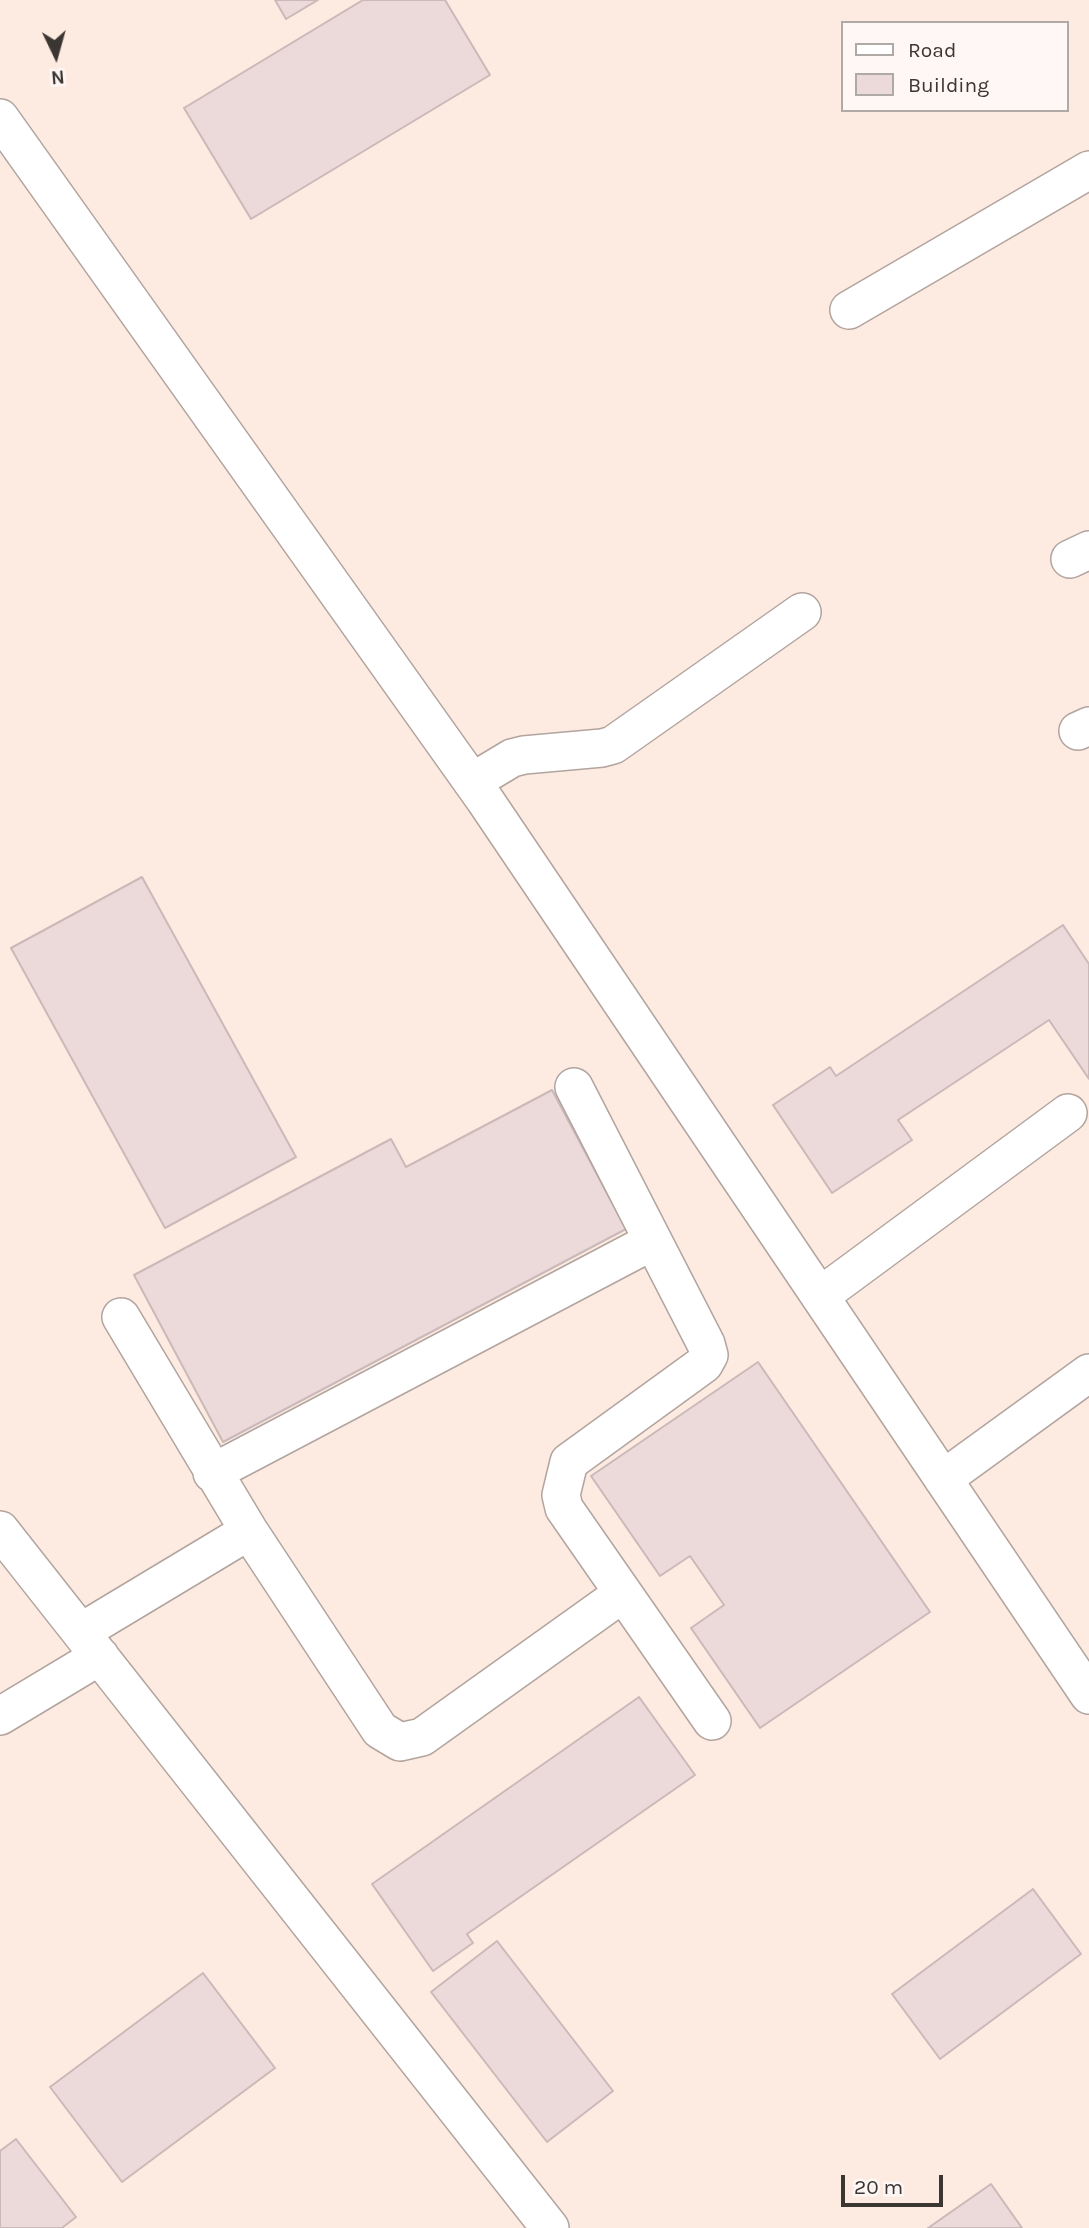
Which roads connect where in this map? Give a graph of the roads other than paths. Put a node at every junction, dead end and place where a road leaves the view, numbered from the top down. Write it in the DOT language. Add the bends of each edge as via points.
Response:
graph roads {
  1 [pos="0,118"];
  2 [pos="1089,170"];
  3 [pos="849,310"];
  4 [pos="803,612"];
  5 [pos="472,782"];
  6 [pos="574,1087"];
  7 [pos="1068,1113"];
  8 [pos="651,1242"];
  9 [pos="820,1296"];
  10 [pos="121,1317"];
  11 [pos="1089,1373"];
  12 [pos="212,1473"];
  13 [pos="943,1479"];
  14 [pos="0,1530"];
  15 [pos="249,1531"];
  16 [pos="622,1594"];
  17 [pos="91,1644"];
  18 [pos="1089,1695"];
  19 [pos="0,1716"];
  20 [pos="712,1721"];
  21 [pos="550,2228"];
  1 -- 5 [label="street"];
  2 -- 3 [label="street"];
  4 -- 5 [label="street" via="613,744 524,755"];
  5 -- 9 [label="street"];
  6 -- 8 [label="street"];
  7 -- 9 [label="street"];
  8 -- 12 [label="street"];
  8 -- 16 [label="street" via="709,1355 569,1462 561,1494 564,1508"];
  9 -- 13 [label="street"];
  10 -- 12 [label="street"];
  11 -- 13 [label="street"];
  12 -- 15 [label="street"];
  13 -- 18 [label="street"];
  14 -- 17 [label="street"];
  15 -- 16 [label="street" via="380,1730 400,1742 422,1737"];
  15 -- 17 [label="street"];
  16 -- 20 [label="street"];
  17 -- 19 [label="street"];
  17 -- 21 [label="street"];
}
